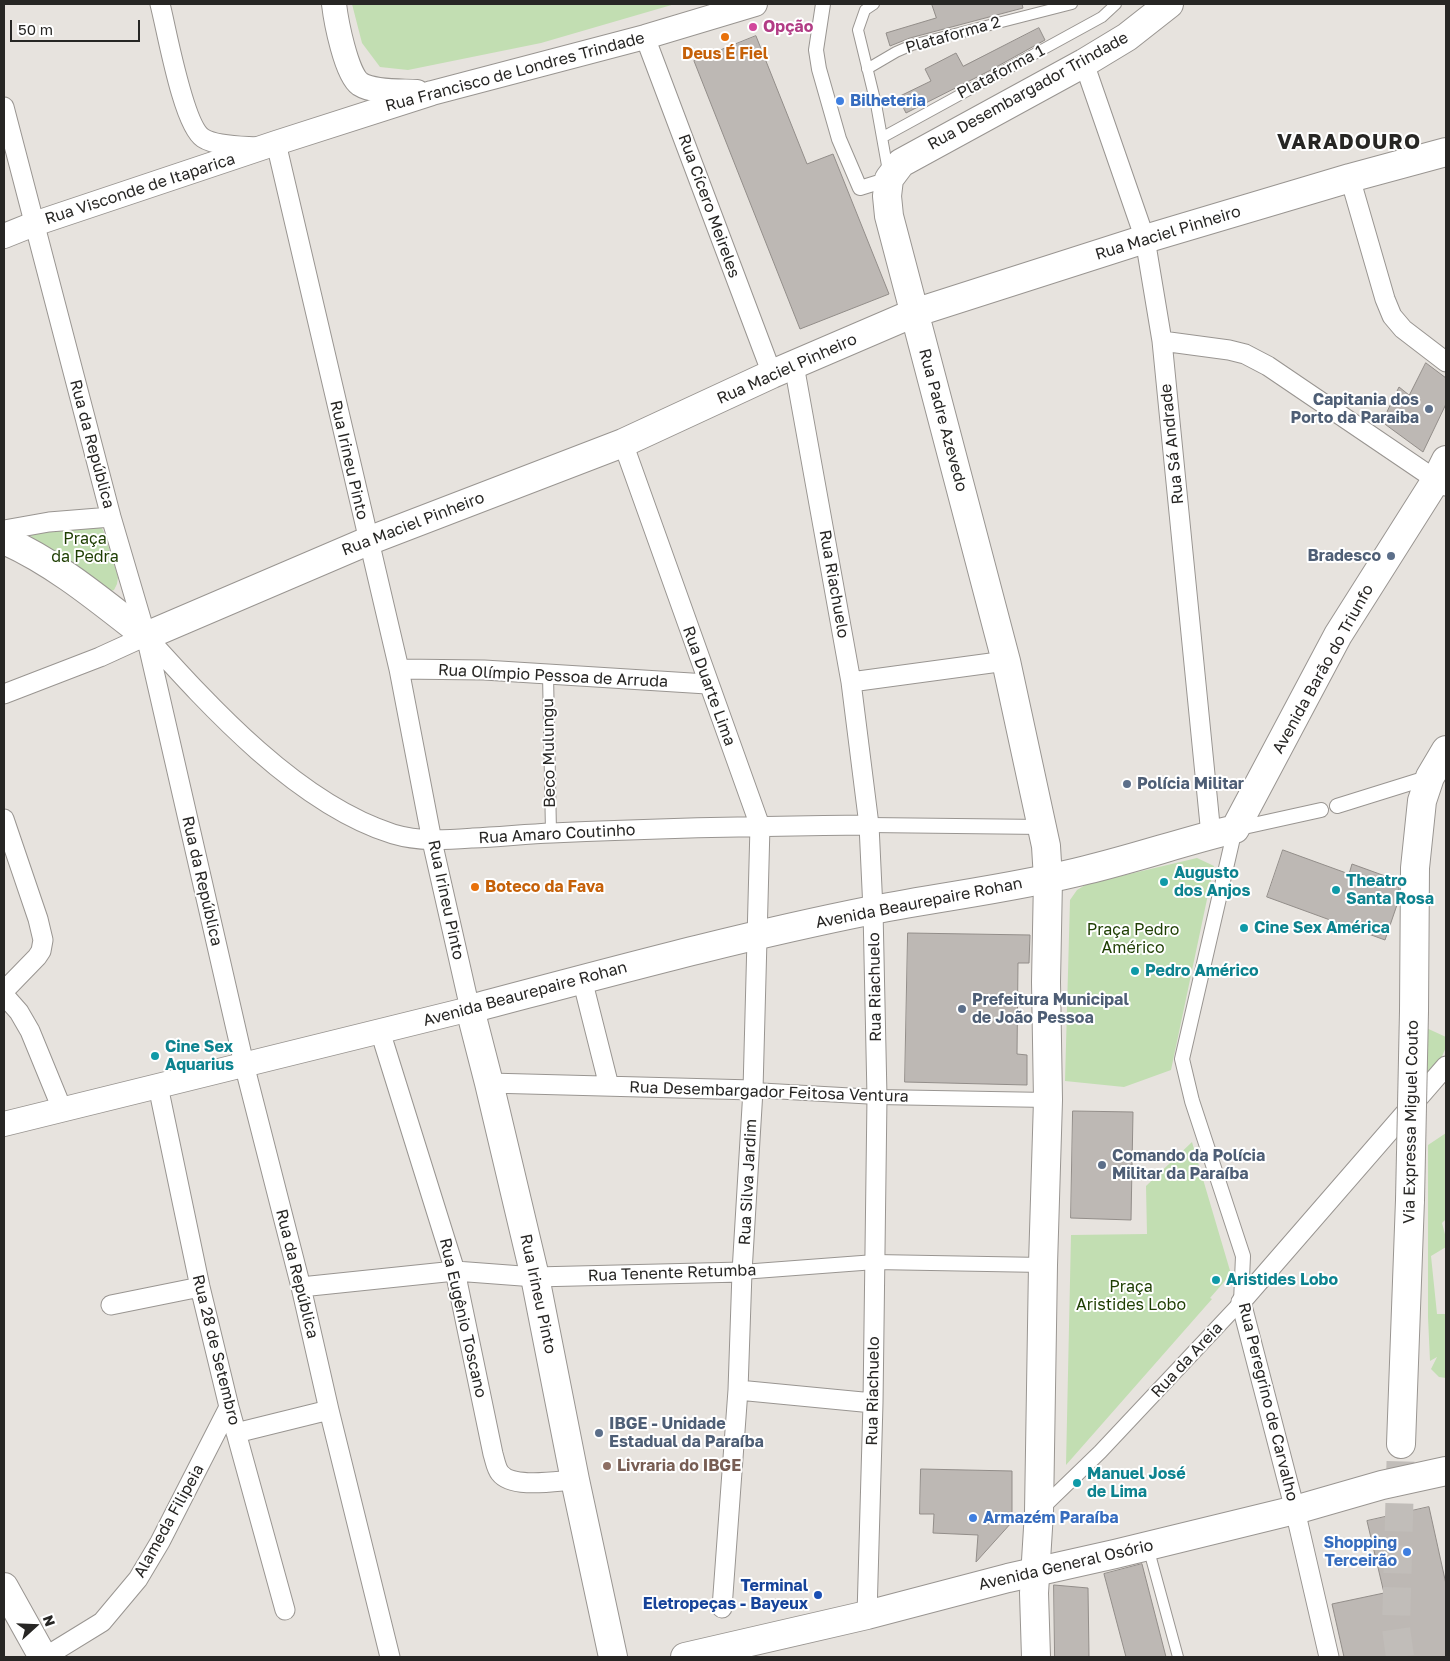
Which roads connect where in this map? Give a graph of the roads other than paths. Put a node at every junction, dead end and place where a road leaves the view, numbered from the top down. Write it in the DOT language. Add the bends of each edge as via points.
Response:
graph roads {
  1 [pos="160,4"];
  2 [pos="334,4"];
  3 [pos="755,4"];
  4 [pos="823,4"];
  5 [pos="874,4"];
  6 [pos="1072,4"];
  7 [pos="1116,4"];
  8 [pos="1170,4"];
  9 [pos="645,37"];
  10 [pos="1084,63"];
  11 [pos="867,69"];
  12 [pos="432,93"];
  13 [pos="4,107"];
  14 [pos="883,136"];
  15 [pos="269,145"];
  16 [pos="1446,152"];
  17 [pos="1350,178"];
  18 [pos="889,180"];
  19 [pos="34,224"];
  20 [pos="4,236"];
  21 [pos="1145,239"];
  22 [pos="914,313"];
  23 [pos="1162,341"];
  24 [pos="1446,362"];
  25 [pos="783,370"];
  26 [pos="623,443"];
  27 [pos="1443,475"];
  28 [pos="111,516"];
  29 [pos="4,530"];
  30 [pos="4,540"];
  31 [pos="368,541"];
  32 [pos="146,636"];
  33 [pos="1006,662"];
  34 [pos="399,669"];
  35 [pos="548,674"];
  36 [pos="852,682"];
  37 [pos="708,684"];
  38 [pos="4,694"];
  39 [pos="1446,750"];
  40 [pos="1433,784"];
  41 [pos="1337,806"];
  42 [pos="1321,810"];
  43 [pos="4,819"];
  44 [pos="869,825"];
  45 [pos="760,826"];
  46 [pos="1043,827"];
  47 [pos="1223,832"];
  48 [pos="551,833"];
  49 [pos="432,841"];
  50 [pos="1048,879"];
  51 [pos="873,910"];
  52 [pos="757,936"];
  53 [pos="582,979"];
  54 [pos="4,993"];
  55 [pos="470,1009"];
  56 [pos="380,1031"];
  57 [pos="244,1064"];
  58 [pos="1446,1066"];
  59 [pos="489,1083"];
  60 [pos="158,1086"];
  61 [pos="609,1086"];
  62 [pos="753,1090"];
  63 [pos="878,1097"];
  64 [pos="1048,1100"];
  65 [pos="62,1108"];
  66 [pos="4,1124"];
  67 [pos="875,1262"];
  68 [pos="1043,1266"];
  69 [pos="455,1271"];
  70 [pos="742,1272"];
  71 [pos="536,1277"];
  72 [pos="200,1287"];
  73 [pos="301,1287"];
  74 [pos="1241,1302"];
  75 [pos="111,1305"];
  76 [pos="738,1390"];
  77 [pos="873,1403"];
  78 [pos="229,1407"];
  79 [pos="329,1410"];
  80 [pos="236,1433"];
  81 [pos="1401,1444"];
  82 [pos="1446,1471"];
  83 [pos="575,1480"];
  84 [pos="1295,1510"];
  85 [pos="1039,1512"];
  86 [pos="1147,1546"];
  87 [pos="1035,1572"];
  88 [pos="4,1586"];
  89 [pos="722,1608"];
  90 [pos="285,1610"];
  91 [pos="867,1614"];
  92 [pos="44,1657"];
  93 [pos="390,1657"];
  94 [pos="613,1657"];
  95 [pos="685,1657"];
  96 [pos="1036,1657"];
  97 [pos="1178,1657"];
  98 [pos="1329,1657"];
  1 -- 15 [label="street" via="186,112 196,133 205,140 228,145"];
  2 -- 12 [label="street" via="350,68 360,84 378,90"];
  3 -- 9 [label="street, Rua Francisco de Londres Trindade"];
  4 -- 18 [label="street" via="816,50 839,139 860,188"];
  5 -- 11 [label="lane" via="865,10 858,30"];
  6 -- 11 [label="lane, Plataforma 2" via="912,45"];
  7 -- 14 [label="lane, Plataforma 1" via="1102,17"];
  8 -- 10 [label="main road, Rua Desembargador Trindade" via="1127,37"];
  9 -- 12 [label="street, Rua Francisco de Londres Trindade"];
  9 -- 25 [label="street, Rua Cícero Meireles"];
  10 -- 18 [label="main road, Rua Desembargador Trindade" via="911,156 901,163"];
  10 -- 21 [label="street, Rua Sá Andrade"];
  11 -- 14 [label="lane"];
  12 -- 15 [label="street, Rua Francisco de Londres Trindade"];
  13 -- 19 [label="street, Rua da República"];
  14 -- 18 [label="lane"];
  15 -- 19 [label="street, Rua Visconde de Itaparica"];
  15 -- 31 [label="street, Rua Irineu Pinto"];
  16 -- 17 [label="main road, Rua Maciel Pinheiro"];
  17 -- 21 [label="main road, Rua Maciel Pinheiro"];
  17 -- 24 [label="street" via="1392,316 1402,329"];
  18 -- 22 [label="main road, Rua Padre Azevedo" via="889,216"];
  19 -- 20 [label="street, Rua Visconde de Itaparica"];
  19 -- 28 [label="street, Rua da República"];
  21 -- 22 [label="main road, Rua Maciel Pinheiro"];
  21 -- 23 [label="street, Rua Sá Andrade"];
  22 -- 25 [label="main road, Rua Maciel Pinheiro"];
  22 -- 33 [label="main road, Rua Padre Azevedo"];
  23 -- 27 [label="street" via="1245,354"];
  23 -- 47 [label="street, Rua Sá Andrade"];
  25 -- 26 [label="main road, Rua Maciel Pinheiro"];
  25 -- 36 [label="street, Rua Riachuelo"];
  26 -- 31 [label="main road, Rua Maciel Pinheiro"];
  26 -- 37 [label="street, Rua Duarte Lima"];
  27 -- 47 [label="main road, Avenida Barão do Triunfo" via="1338,635"];
  28 -- 29 [label="street"];
  28 -- 32 [label="street, Rua da República"];
  30 -- 32 [label="main road" via="28,551 69,578"];
  31 -- 32 [label="main road, Rua Maciel Pinheiro"];
  31 -- 34 [label="street, Rua Irineu Pinto"];
  32 -- 38 [label="street"];
  32 -- 49 [label="street, Rua Amaro Coutinho" via="196,692 300,784 362,821 412,839"];
  32 -- 57 [label="street, Rua da República"];
  33 -- 36 [label="street"];
  33 -- 46 [label="main road, Rua Padre Azevedo"];
  34 -- 35 [label="street, Rua Olímpio Pessoa de Arruda"];
  34 -- 49 [label="street, Rua Irineu Pinto"];
  35 -- 37 [label="street, Rua Olímpio Pessoa de Arruda"];
  35 -- 48 [label="lane, Beco Mulungu"];
  36 -- 44 [label="street, Rua Riachuelo"];
  37 -- 45 [label="street, Rua Duarte Lima"];
  39 -- 40 [label="main road"];
  40 -- 41 [label="street"];
  40 -- 81 [label="main road, Via Expressa Miguel Couto, bridge" via="1415,868 1410,1200"];
  42 -- 47 [label="street"];
  43 -- 54 [label="street" via="43,940 37,958"];
  44 -- 45 [label="street, Rua Amaro Coutinho"];
  44 -- 46 [label="street, Rua Amaro Coutinho"];
  44 -- 51 [label="street, Rua Riachuelo"];
  45 -- 48 [label="street, Rua Amaro Coutinho"];
  45 -- 52 [label="street, Rua Duarte Lima"];
  46 -- 50 [label="main road, Rua Padre Azevedo"];
  47 -- 50 [label="main road"];
  47 -- 74 [label="street, Rua Peregrino de Carvalho" via="1182,1059 1192,1101 1243,1256"];
  48 -- 49 [label="street, Rua Amaro Coutinho"];
  49 -- 55 [label="street, Rua Irineu Pinto"];
  50 -- 51 [label="main road, Avenida Beaurepaire Rohan"];
  50 -- 64 [label="main road"];
  51 -- 52 [label="main road, Avenida Beaurepaire Rohan"];
  51 -- 63 [label="street, Rua Riachuelo"];
  52 -- 53 [label="main road, Avenida Beaurepaire Rohan"];
  52 -- 62 [label="street, Rua Silva Jardim"];
  53 -- 55 [label="main road, Avenida Beaurepaire Rohan"];
  53 -- 61 [label="street"];
  54 -- 65 [label="street" via="30,1031"];
  55 -- 56 [label="street, Avenida Beaurepaire Rohan"];
  55 -- 59 [label="main road, Rua Irineu Pinto"];
  56 -- 57 [label="street, Avenida Beaurepaire Rohan"];
  56 -- 69 [label="street, Rua Eugênio Toscano"];
  57 -- 60 [label="street, Avenida Beaurepaire Rohan"];
  57 -- 73 [label="street, Rua da República"];
  58 -- 74 [label="street, Rua da Areia"];
  59 -- 61 [label="street, Rua Desembargador Feitosa Ventura"];
  59 -- 71 [label="main road, Rua Irineu Pinto"];
  60 -- 65 [label="street, Avenida Beaurepaire Rohan"];
  60 -- 72 [label="street, Rua 28 de Setembro"];
  61 -- 62 [label="street, Rua Desembargador Feitosa Ventura"];
  62 -- 63 [label="street, Rua Desembargador Feitosa Ventura"];
  62 -- 70 [label="street, Rua Silva Jardim"];
  63 -- 64 [label="street, Rua Desembargador Feitosa Ventura"];
  63 -- 67 [label="street, Rua Riachuelo"];
  64 -- 68 [label="main road"];
  65 -- 66 [label="street, Avenida Beaurepaire Rohan"];
  67 -- 68 [label="street, Rua Tenente Retumba"];
  67 -- 70 [label="street, Rua Tenente Retumba"];
  67 -- 77 [label="street, Rua Riachuelo"];
  68 -- 85 [label="main road"];
  69 -- 71 [label="street, Rua Tenente Retumba"];
  69 -- 73 [label="street, Rua Tenente Retumba"];
  69 -- 83 [label="street, Rua Eugênio Toscano" via="493,1454 500,1472 510,1481"];
  70 -- 71 [label="street, Rua Tenente Retumba"];
  70 -- 76 [label="street, Rua Silva Jardim"];
  71 -- 83 [label="main road, Rua Irineu Pinto"];
  72 -- 75 [label="street"];
  72 -- 78 [label="street, Rua 28 de Setembro"];
  73 -- 79 [label="street, Rua da República"];
  74 -- 84 [label="street, Rua Peregrino de Carvalho"];
  74 -- 85 [label="street, Rua da Areia" via="1107,1445"];
  76 -- 77 [label="street"];
  76 -- 89 [label="street, Rua Silva Jardim"];
  77 -- 91 [label="street, Rua Riachuelo"];
  78 -- 80 [label="street, Rua 28 de Setembro"];
  78 -- 92 [label="street, Alameda Filipeia" via="160,1542 134,1584 102,1622"];
  79 -- 80 [label="street"];
  79 -- 93 [label="street, Rua da República"];
  80 -- 90 [label="street, Rua 28 de Setembro"];
  82 -- 84 [label="main road, Avenida General Osório"];
  83 -- 94 [label="main road, Rua Irineu Pinto"];
  84 -- 86 [label="main road, Avenida General Osório"];
  84 -- 98 [label="street, Rua Peregrino de Carvalho"];
  85 -- 87 [label="main road"];
  86 -- 87 [label="main road, Avenida General Osório"];
  86 -- 97 [label="lane"];
  87 -- 91 [label="main road, Avenida General Osório"];
  87 -- 96 [label="main road"];
  88 -- 92 [label="main road"];
  91 -- 95 [label="main road, Avenida General Osório"];
}
